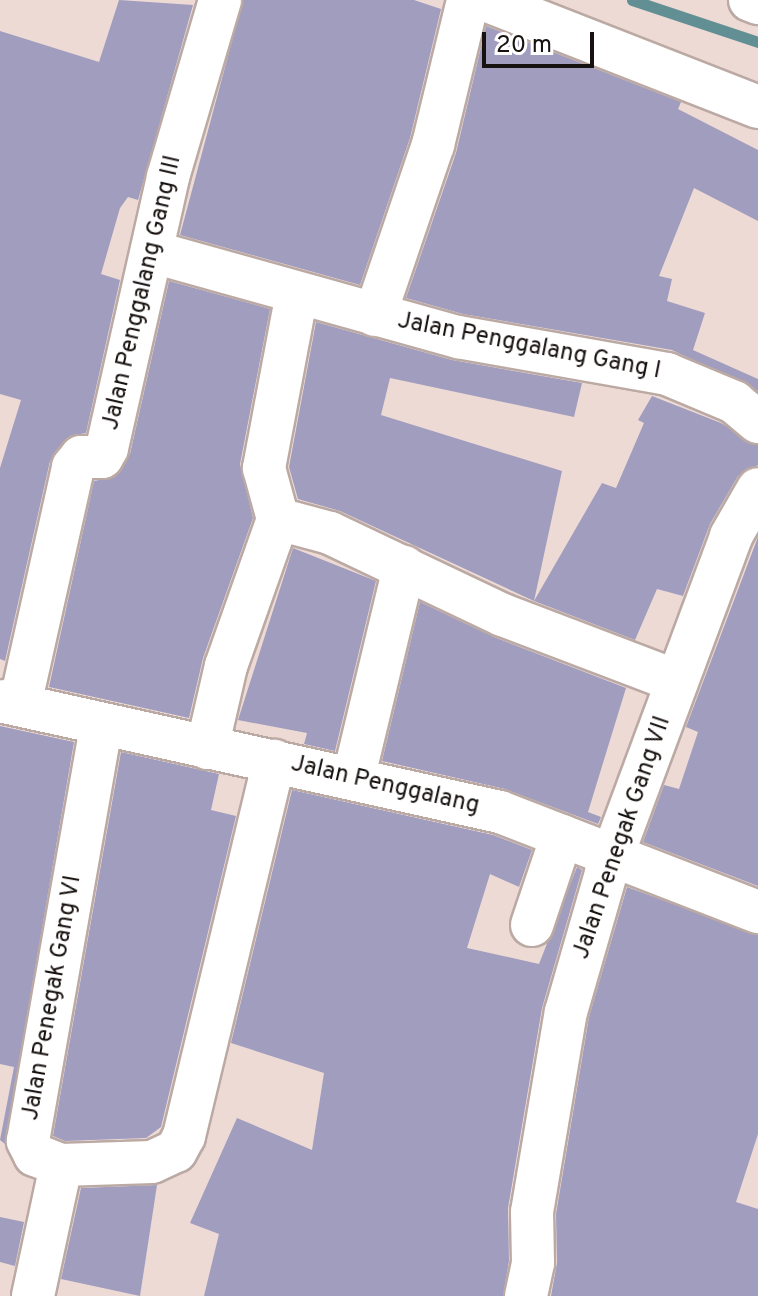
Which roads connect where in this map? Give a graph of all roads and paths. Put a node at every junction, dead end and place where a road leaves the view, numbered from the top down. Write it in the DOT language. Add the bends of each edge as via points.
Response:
graph roads {
  1 [pos="220,0"];
  2 [pos="468,0"];
  3 [pos="485,0"];
  4 [pos="750,0"];
  5 [pos="758,3"];
  6 [pos="758,107"];
  7 [pos="153,252"];
  8 [pos="297,294"];
  9 [pos="375,315"];
  10 [pos="758,422"];
  11 [pos="758,489"];
  12 [pos="278,519"];
  13 [pos="404,567"];
  14 [pos="676,681"];
  15 [pos="10,703"];
  16 [pos="101,727"];
  17 [pos="207,748"];
  18 [pos="274,761"];
  19 [pos="354,776"];
  20 [pos="562,836"];
  21 [pos="611,856"];
  22 [pos="758,912"];
  23 [pos="532,925"];
  24 [pos="61,1165"];
  25 [pos="33,1296"];
  26 [pos="526,1296"];
  1 -- 7 [label="street, Jalan Penggalang Gang III" via="168,177"];
  2 -- 9 [label="street" via="433,145"];
  3 -- 6 [label="street"];
  4 -- 5 [label="street"];
  7 -- 8 [label="street, Jalan Penggalang Gang I"];
  7 -- 15 [label="street, Jalan Penggalang Gang III" via="107,448 102,457 81,457 73,467"];
  8 -- 9 [label="street, Jalan Penggalang Gang I"];
  8 -- 12 [label="street" via="264,468"];
  9 -- 10 [label="street, Jalan Penggalang Gang I" via="458,337 667,374 734,402"];
  11 -- 14 [label="street, Jalan Penegak Gang VII" via="731,536"];
  12 -- 13 [label="street" via="330,533"];
  12 -- 17 [label="street" via="226,666"];
  13 -- 14 [label="street" via="503,615"];
  13 -- 19 [label="street"];
  14 -- 21 [label="street, Jalan Penegak Gang VII"];
  15 -- 16 [label="street, Jalan Penggalang"];
  16 -- 17 [label="street, Jalan Penggalang"];
  16 -- 24 [label="street, Jalan Penegak Gang VI" via="28,1141 35,1155"];
  17 -- 18 [label="street, Jalan Penggalang"];
  18 -- 19 [label="street, Jalan Penggalang"];
  18 -- 24 [label="street" via="184,1136 176,1151 152,1162"];
  19 -- 20 [label="street, Jalan Penggalang" via="500,812"];
  20 -- 21 [label="street, Jalan Penggalang"];
  20 -- 23 [label="street"];
  21 -- 22 [label="street, Jalan Penggalang"];
  21 -- 26 [label="street, Jalan Penegak Gang VII" via="566,1012 532,1212 533,1263"];
  24 -- 25 [label="street"];
}
